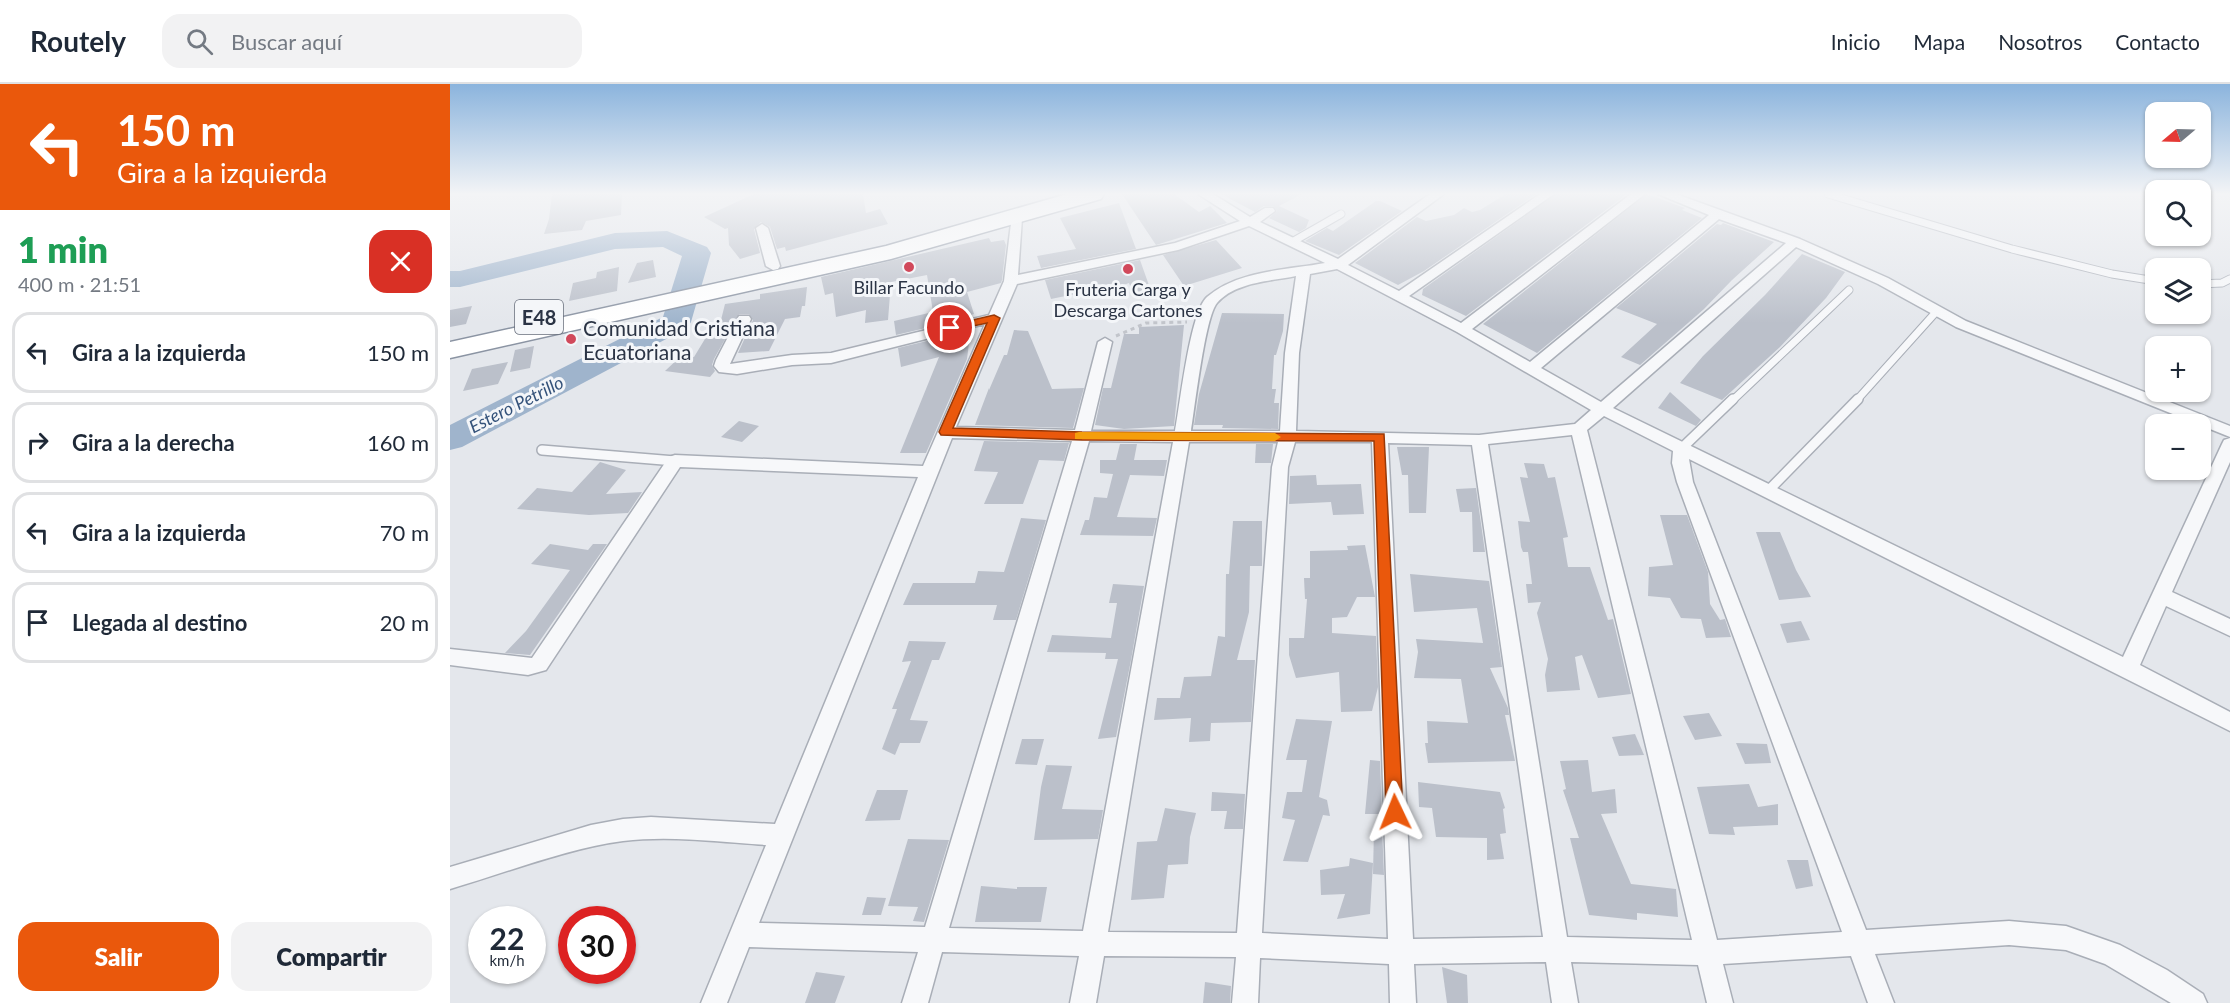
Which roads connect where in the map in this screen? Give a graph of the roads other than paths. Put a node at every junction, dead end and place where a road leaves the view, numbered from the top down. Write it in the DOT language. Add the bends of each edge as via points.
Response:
graph roads {
  1 [pos="762,237"];
  2 [pos="896,237"];
  3 [pos="947,237"];
  4 [pos="1015,237"];
  5 [pos="1205,237"];
  6 [pos="1281,237"];
  7 [pos="1301,237"];
  8 [pos="1377,237"];
  9 [pos="1486,237"];
  10 [pos="1583,237"];
  11 [pos="1690,237"];
  12 [pos="1781,237"];
  13 [pos="1967,237"];
  14 [pos="1292,242"];
  15 [pos="1795,242"];
  16 [pos="1339,264"];
  17 [pos="1304,269"];
  18 [pos="761,273"];
  19 [pos="2145,279"];
  20 [pos="2230,279"];
  21 [pos="1011,281"];
  22 [pos="2211,284"];
  23 [pos="1849,290"];
  24 [pos="1400,296"];
  25 [pos="627,305"];
  26 [pos="1936,312"];
  27 [pos="994,318"];
  28 [pos="744,319"];
  29 [pos="1462,329"];
  30 [pos="450,336"];
  31 [pos="1105,342"];
  32 [pos="450,350"];
  33 [pos="1531,369"];
  34 [pos="1602,409"];
  35 [pos="1579,429"];
  36 [pos="945,432"];
  37 [pos="2230,432"];
  38 [pos="1082,436"];
  39 [pos="1183,437"];
  40 [pos="1288,437"];
  41 [pos="1380,437"];
  42 [pos="1479,440"];
  43 [pos="2230,444"];
  44 [pos="1682,448"];
  45 [pos="542,450"];
  46 [pos="675,461"];
  47 [pos="929,472"];
  48 [pos="1768,491"];
  49 [pos="2162,595"];
  50 [pos="2230,628"];
  51 [pos="450,657"];
  52 [pos="2128,669"];
  53 [pos="2230,722"];
  54 [pos="781,835"];
  55 [pos="450,878"];
  56 [pos="742,935"];
  57 [pos="933,941"];
  58 [pos="1857,942"];
  59 [pos="1093,944"];
  60 [pos="1248,945"];
  61 [pos="1557,949"];
  62 [pos="1401,952"];
  63 [pos="1708,953"];
  64 [pos="714,1003"];
  65 [pos="915,1003"];
  66 [pos="1083,1003"];
  67 [pos="1245,1003"];
  68 [pos="1403,1003"];
  69 [pos="1565,1003"];
  70 [pos="1720,1003"];
  71 [pos="1881,1003"];
  72 [pos="2194,1003"];
  1 -- 18 [label="street"];
  2 -- 18 [label="highway, E48"];
  3 -- 18 [label="highway, E48" via="891,252"];
  4 -- 21 [label="street"];
  5 -- 21 [label="street"];
  6 -- 14 [label="street"];
  7 -- 14 [label="lane"];
  8 -- 16 [label="street"];
  9 -- 24 [label="street"];
  10 -- 29 [label="street"];
  11 -- 33 [label="street"];
  12 -- 15 [label="street"];
  13 -- 19 [label="lane"];
  14 -- 16 [label="street"];
  15 -- 26 [label="street" via="1883,281"];
  15 -- 34 [label="street"];
  16 -- 17 [label="street"];
  16 -- 24 [label="street"];
  17 -- 39 [label="street" via="1252,280 1211,301 1202,322"];
  17 -- 40 [label="street" via="1292,353"];
  18 -- 25 [label="highway, E48"];
  20 -- 22 [label="lane"];
  21 -- 27 [label="street"];
  23 -- 44 [label="lane"];
  24 -- 29 [label="street"];
  25 -- 30 [label="highway, E48"];
  25 -- 32 [label="highway, E48"];
  26 -- 37 [label="street"];
  26 -- 48 [label="lane"];
  27 -- 28 [label="street" via="831,358 724,369 723,360"];
  27 -- 36 [label="street"];
  29 -- 33 [label="street"];
  31 -- 38 [label="street"];
  33 -- 34 [label="street"];
  34 -- 35 [label="street"];
  34 -- 44 [label="street"];
  35 -- 42 [label="street"];
  35 -- 63 [label="street"];
  36 -- 38 [label="street"];
  36 -- 47 [label="street"];
  38 -- 39 [label="street"];
  38 -- 57 [label="street"];
  39 -- 40 [label="street"];
  39 -- 59 [label="street"];
  40 -- 41 [label="street"];
  40 -- 60 [label="street" via="1280,467"];
  41 -- 42 [label="street"];
  41 -- 62 [label="street"];
  42 -- 61 [label="street"];
  43 -- 49 [label="street"];
  44 -- 48 [label="street"];
  44 -- 58 [label="street" via="1680,464 1685,482"];
  45 -- 46 [label="lane"];
  46 -- 47 [label="street"];
  46 -- 51 [label="street" via="539,664 528,667"];
  47 -- 54 [label="street"];
  48 -- 52 [label="street"];
  49 -- 50 [label="street"];
  49 -- 52 [label="street"];
  52 -- 53 [label="street"];
  54 -- 55 [label="street" via="623,830"];
  54 -- 56 [label="street"];
  56 -- 57 [label="street"];
  56 -- 64 [label="street"];
  57 -- 59 [label="street"];
  57 -- 65 [label="street"];
  58 -- 63 [label="street"];
  58 -- 71 [label="street"];
  58 -- 72 [label="street" via="2009,933 2066,938 2111,954"];
  59 -- 60 [label="street"];
  59 -- 66 [label="street"];
  60 -- 62 [label="street"];
  60 -- 67 [label="street"];
  61 -- 62 [label="street"];
  61 -- 63 [label="street"];
  61 -- 69 [label="street"];
  62 -- 68 [label="street"];
  63 -- 70 [label="street"];
}
